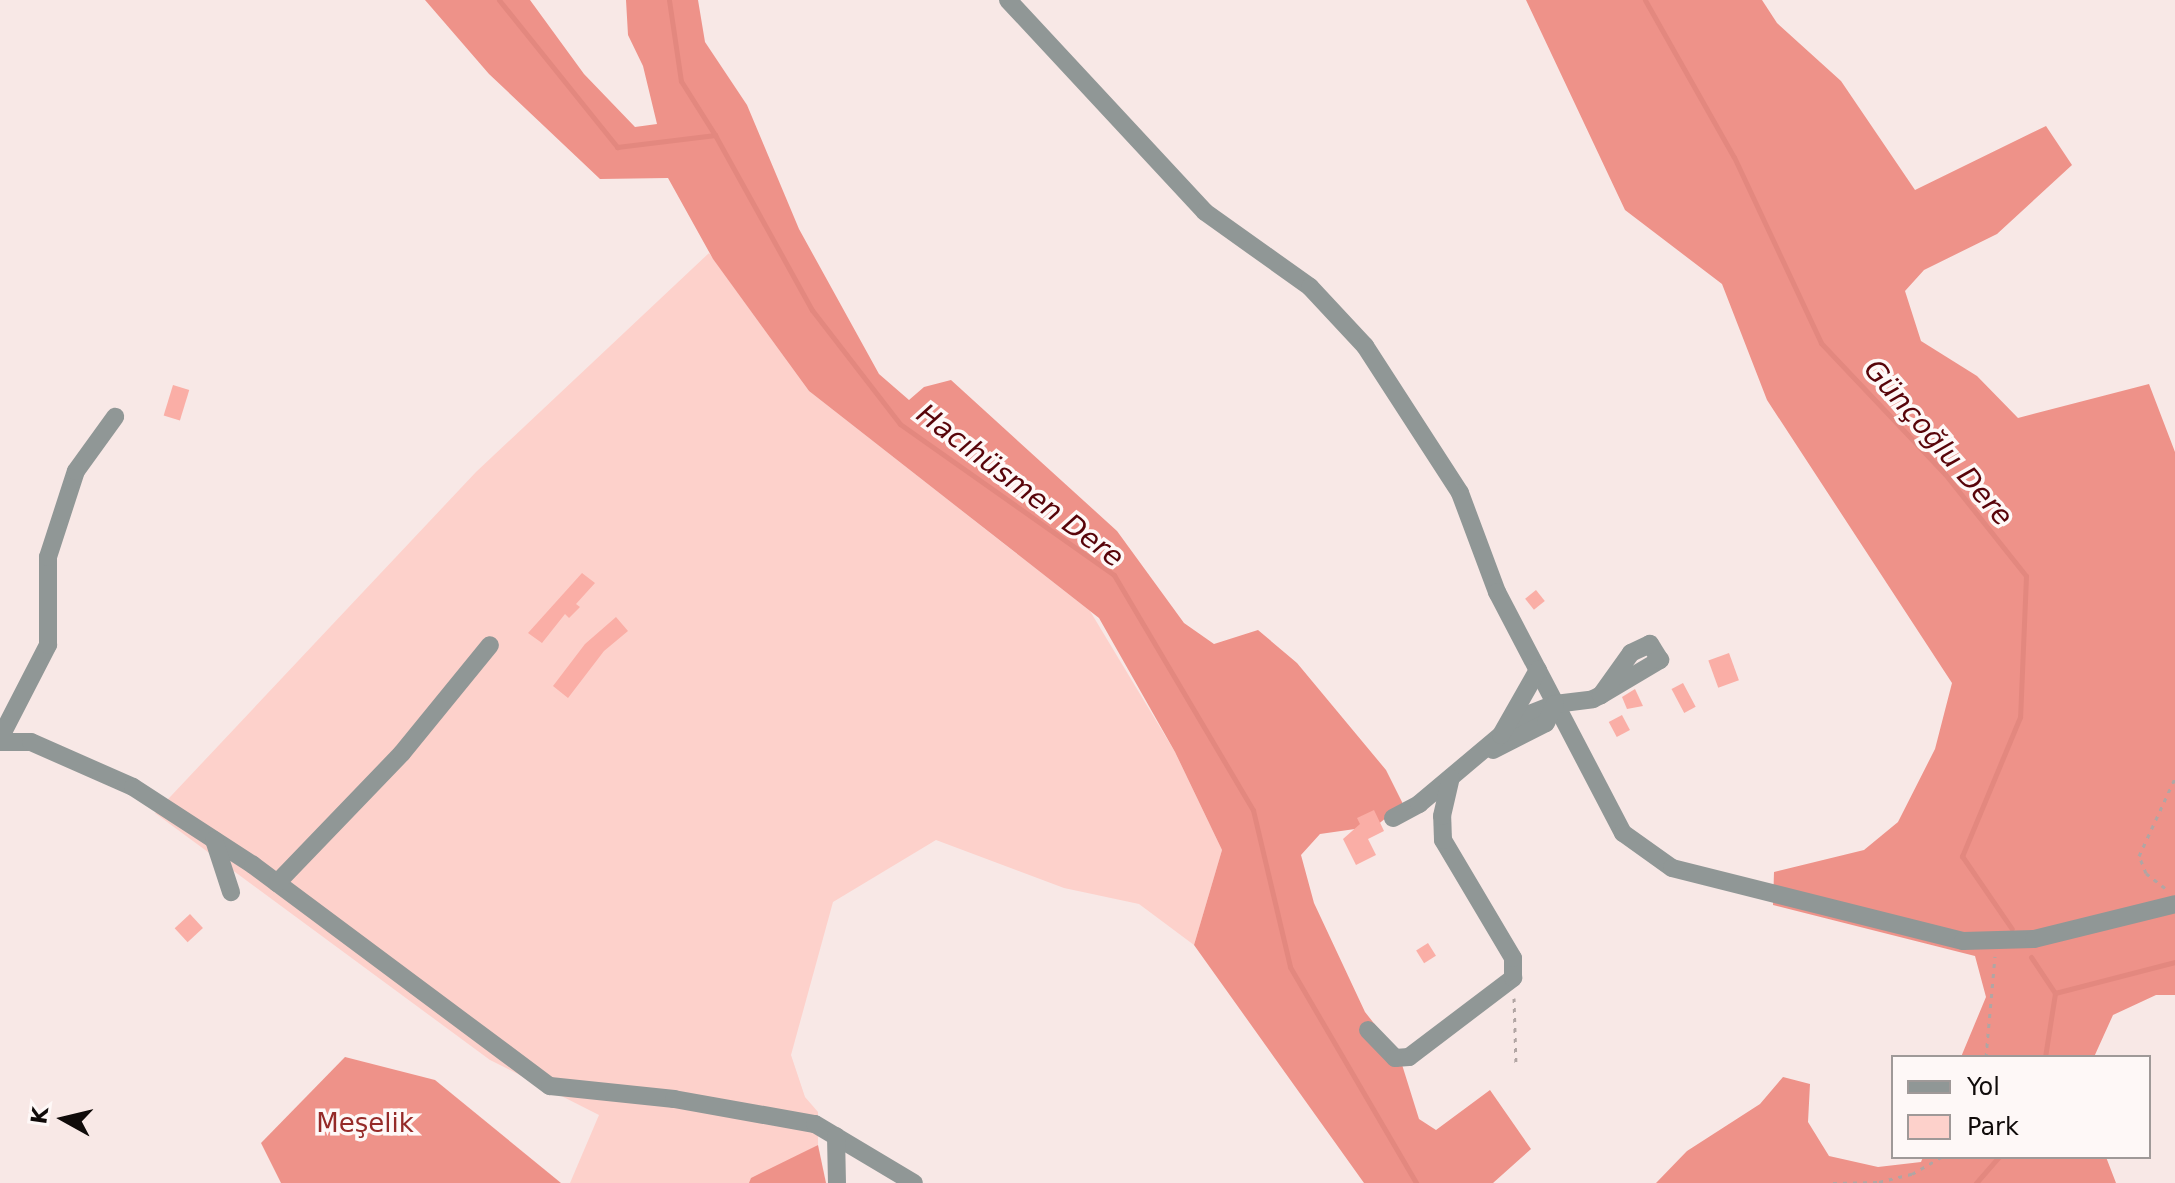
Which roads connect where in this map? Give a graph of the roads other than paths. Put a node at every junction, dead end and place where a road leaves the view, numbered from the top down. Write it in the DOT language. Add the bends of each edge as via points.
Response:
graph roads {
  1 [pos="1008,0"];
  2 [pos="115,417"];
  3 [pos="490,645"];
  4 [pos="1538,670"];
  5 [pos="1601,695"];
  6 [pos="1555,704"];
  7 [pos="1509,722"];
  8 [pos="0,740"];
  9 [pos="1476,759"];
  10 [pos="1451,778"];
  11 [pos="1393,818"];
  12 [pos="214,840"];
  13 [pos="277,883"];
  14 [pos="231,892"];
  15 [pos="2175,904"];
  16 [pos="1368,1030"];
  17 [pos="836,1136"];
  18 [pos="837,1183"];
  19 [pos="914,1183"];
  1 -- 4 [label="street" via="1205,212 1310,287 1365,346 1460,493 1497,592"];
  2 -- 8 [label="street" via="76,471 48,557 48,645"];
  3 -- 13 [label="street" via="402,753"];
  4 -- 6 [label="street"];
  4 -- 7 [label="street"];
  5 -- 6 [label="street"];
  6 -- 7 [label="street"];
  6 -- 9 [label="street" via="1546,723"];
  6 -- 15 [label="street" via="1623,833 1672,868 1963,941 2034,939"];
  7 -- 9 [label="street"];
  8 -- 12 [label="street" via="31,742 133,787"];
  9 -- 10 [label="street"];
  10 -- 11 [label="street"];
  10 -- 16 [label="street" via="1442,816 1443,840 1513,958 1513,978 1409,1057 1395,1058"];
  12 -- 13 [label="street"];
  12 -- 14 [label="street"];
  13 -- 17 [label="street" via="550,1086 674,1099 815,1124"];
  17 -- 18 [label="street"];
  17 -- 19 [label="street"];
}
